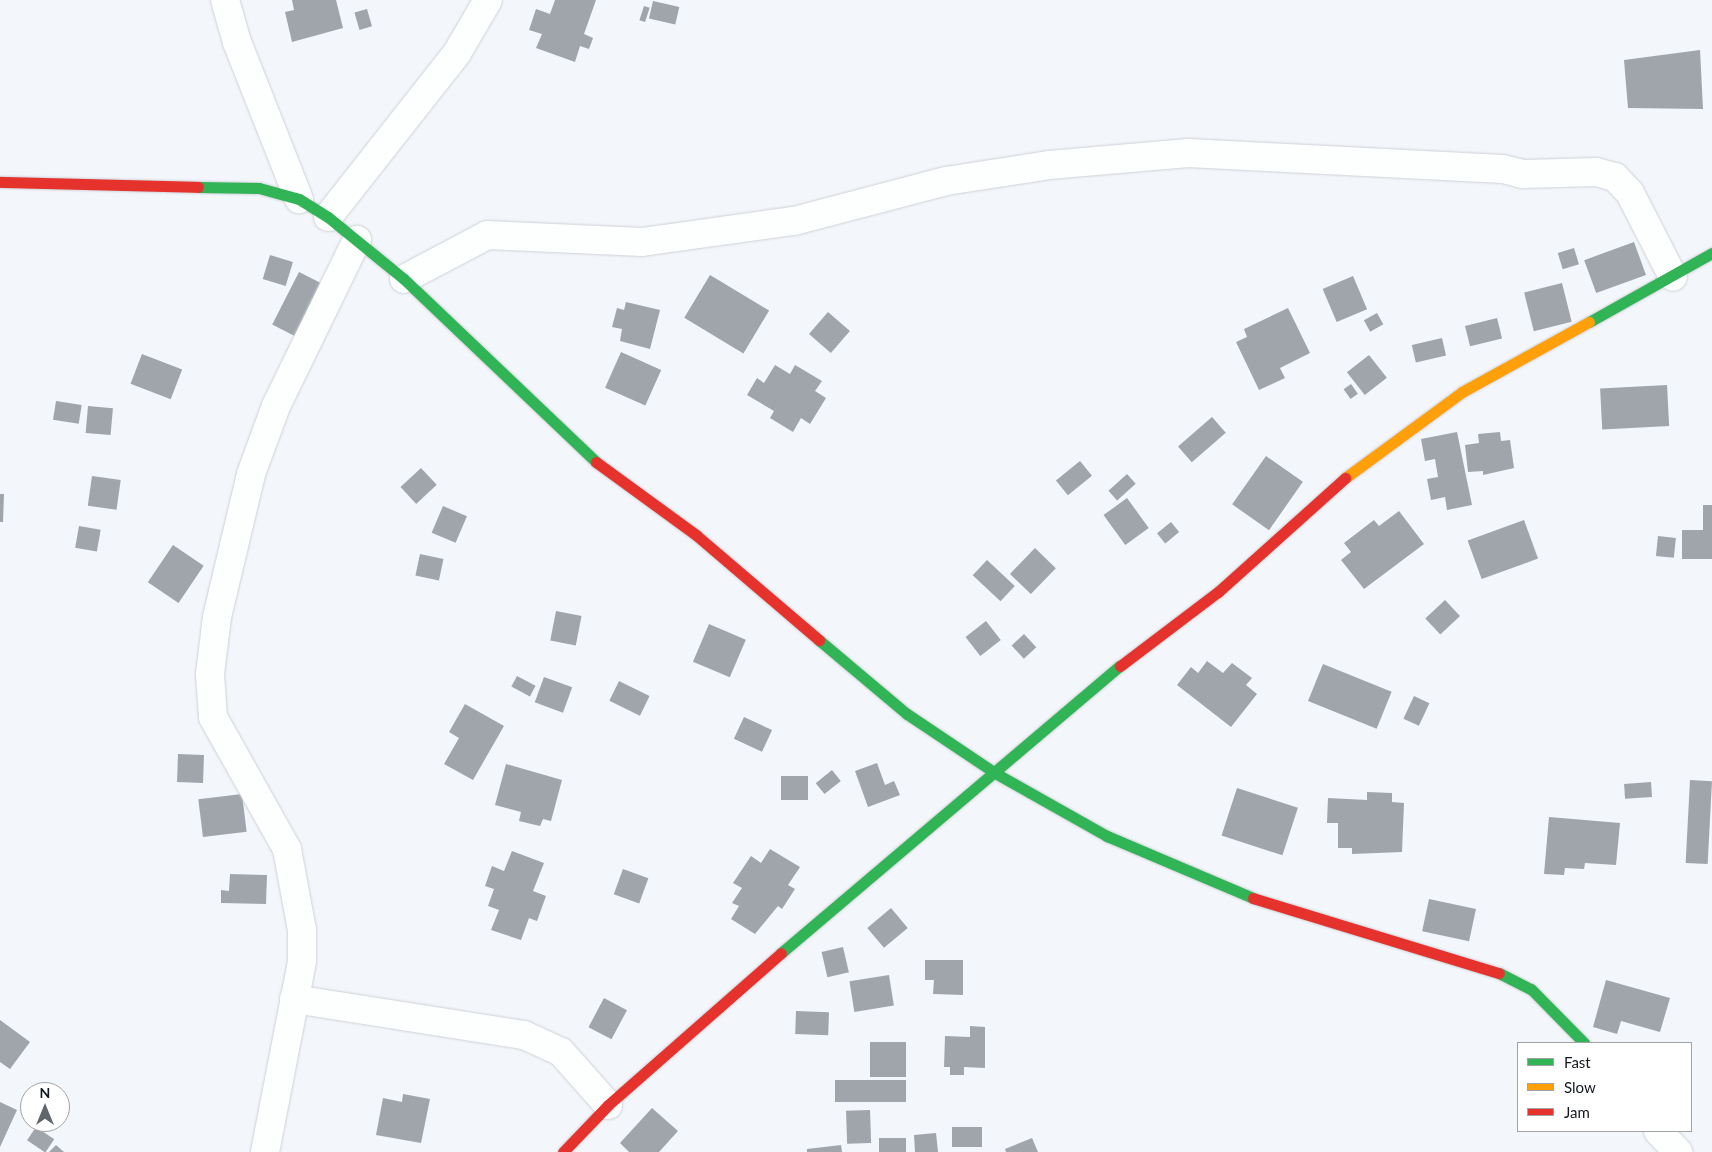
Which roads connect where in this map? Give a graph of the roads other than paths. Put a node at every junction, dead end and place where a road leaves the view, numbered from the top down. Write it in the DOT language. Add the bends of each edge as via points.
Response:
graph roads {
  1 [pos="225,0"];
  2 [pos="488,0"];
  3 [pos="0,182"];
  4 [pos="299,199"];
  5 [pos="328,216"];
  6 [pos="358,240"];
  7 [pos="1712,253"];
  8 [pos="1673,277"];
  9 [pos="404,279"];
  10 [pos="995,773"];
  11 [pos="294,999"];
  12 [pos="1583,1042"];
  13 [pos="608,1105"];
  14 [pos="1659,1132"];
  15 [pos="265,1152"];
  16 [pos="563,1152"];
  17 [pos="1678,1152"];
  1 -- 4 [label="street" via="237,42"];
  2 -- 5 [label="street" via="456,52"];
  3 -- 4 [label="street" via="259,188"];
  4 -- 5 [label="street"];
  5 -- 6 [label="street"];
  6 -- 9 [label="street"];
  6 -- 11 [label="street" via="276,406 251,474 217,617 210,674 213,717 287,848 302,930 302,961"];
  7 -- 8 [label="street"];
  8 -- 9 [label="street" via="1630,193 1615,177 1596,172 1523,174 1503,169 1188,153 1049,165 946,181 794,221 642,242 487,235"];
  8 -- 10 [label="street" via="1462,392 1401,433 1321,495 1218,592 1136,653"];
  9 -- 10 [label="street" via="587,455 696,535 907,714"];
  10 -- 12 [label="street" via="1107,836 1228,892 1356,926 1502,974 1530,989"];
  10 -- 13 [label="street" via="898,850"];
  11 -- 13 [label="street" via="524,1035 561,1052"];
  11 -- 15 [label="street"];
  13 -- 16 [label="street"];
  14 -- 17 [label="street"];
}
